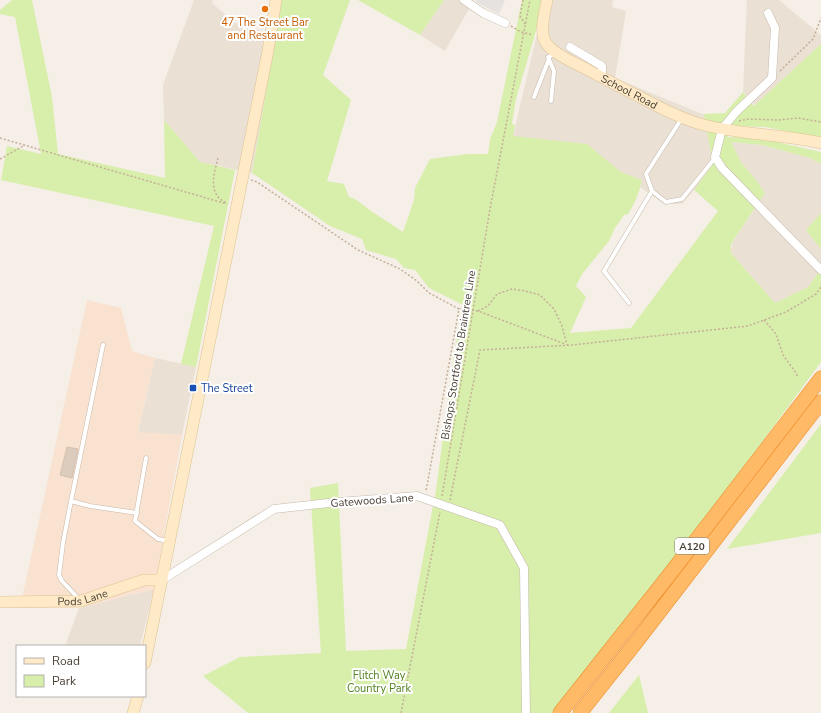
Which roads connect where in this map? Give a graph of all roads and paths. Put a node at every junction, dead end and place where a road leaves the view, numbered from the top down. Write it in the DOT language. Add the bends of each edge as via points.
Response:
graph roads {
  1 [pos="276,0"];
  2 [pos="464,0"];
  3 [pos="523,0"];
  4 [pos="530,0"];
  5 [pos="547,0"];
  6 [pos="768,13"];
  7 [pos="821,18"];
  8 [pos="505,23"];
  9 [pos="525,24"];
  10 [pos="524,32"];
  11 [pos="544,39"];
  12 [pos="570,47"];
  13 [pos="553,56"];
  14 [pos="602,77"];
  15 [pos="772,78"];
  16 [pos="534,97"];
  17 [pos="551,101"];
  18 [pos="682,118"];
  19 [pos="821,122"];
  20 [pos="725,126"];
  21 [pos="0,138"];
  22 [pos="821,143"];
  23 [pos="25,145"];
  24 [pos="715,157"];
  25 [pos="218,158"];
  26 [pos="0,160"];
  27 [pos="243,176"];
  28 [pos="652,191"];
  29 [pos="237,207"];
  30 [pos="821,270"];
  31 [pos="821,287"];
  32 [pos="629,303"];
  33 [pos="459,309"];
  34 [pos="478,311"];
  35 [pos="764,320"];
  36 [pos="103,345"];
  37 [pos="567,345"];
  38 [pos="798,378"];
  39 [pos="821,378"];
  40 [pos="821,402"];
  41 [pos="146,458"];
  42 [pos="425,498"];
  43 [pos="71,501"];
  44 [pos="445,506"];
  45 [pos="137,513"];
  46 [pos="170,541"];
  47 [pos="162,580"];
  48 [pos="81,601"];
  49 [pos="0,602"];
  50 [pos="637,641"];
  51 [pos="146,658"];
  52 [pos="138,697"];
  53 [pos="133,713"];
  54 [pos="401,713"];
  55 [pos="526,713"];
  56 [pos="560,713"];
  57 [pos="580,713"];
  58 [pos="586,713"];
  1 -- 27 [label="street"];
  2 -- 8 [label="street" via="483,13"];
  3 -- 9 [label="path" via="520,16"];
  4 -- 9 [label="path, Bishops Stortford to Braintree Line"];
  5 -- 11 [label="street" via="543,20"];
  6 -- 15 [label="street" via="775,28"];
  7 -- 15 [label="path" via="813,39"];
  8 -- 10 [label="path"];
  9 -- 10 [label="path, Bishops Stortford to Braintree Line"];
  10 -- 11 [label="path"];
  10 -- 44 [label="path, Bishops Stortford to Braintree Line" via="490,209"];
  11 -- 13 [label="street, School Road"];
  12 -- 14 [label="street" via="602,66"];
  13 -- 14 [label="street, School Road"];
  13 -- 16 [label="lane"];
  13 -- 17 [label="lane"];
  14 -- 18 [label="street, School Road"];
  15 -- 20 [label="street"];
  18 -- 20 [label="street, School Road" via="703,125"];
  18 -- 28 [label="lane" via="646,174"];
  19 -- 20 [label="path" via="798,118 748,119"];
  20 -- 22 [label="street, School Road"];
  20 -- 24 [label="street"];
  21 -- 23 [label="path"];
  23 -- 26 [label="path"];
  23 -- 29 [label="path"];
  24 -- 28 [label="lane" via="682,199 666,202"];
  24 -- 30 [label="street" via="722,168"];
  25 -- 29 [label="path" via="213,178 216,195"];
  27 -- 29 [label="street"];
  27 -- 33 [label="path" via="257,182 358,250 400,269 417,281 429,294"];
  28 -- 32 [label="lane" via="604,271"];
  29 -- 46 [label="street"];
  31 -- 35 [label="path" via="816,294 786,312"];
  33 -- 34 [label="path"];
  33 -- 42 [label="path"];
  34 -- 37 [label="path"];
  34 -- 37 [label="path" via="488,306 497,294 512,289 540,295 554,309"];
  35 -- 37 [label="path" via="748,326"];
  35 -- 38 [label="path" via="776,334 783,356"];
  36 -- 43 [label="lane"];
  37 -- 44 [label="path" via="480,350"];
  39 -- 56 [label="highway, A120"];
  40 -- 50 [label="highway, A120"];
  41 -- 45 [label="lane"];
  42 -- 44 [label="street, Gatewoods Lane"];
  42 -- 47 [label="street, Gatewoods Lane" via="417,496 274,509"];
  43 -- 45 [label="lane"];
  43 -- 48 [label="lane" via="60,560 60,575 62,581"];
  44 -- 54 [label="path, Bishops Stortford to Braintree Line"];
  44 -- 55 [label="street, Gatewoods Lane" via="500,525 524,568"];
  45 -- 46 [label="lane" via="136,521 158,539"];
  46 -- 47 [label="street"];
  47 -- 48 [label="street, Pods Lane" via="144,580"];
  47 -- 51 [label="street"];
  48 -- 49 [label="street, Pods Lane"];
  50 -- 57 [label="highway, A120"];
  50 -- 58 [label="lane"];
  52 -- 53 [label="street"];
}
